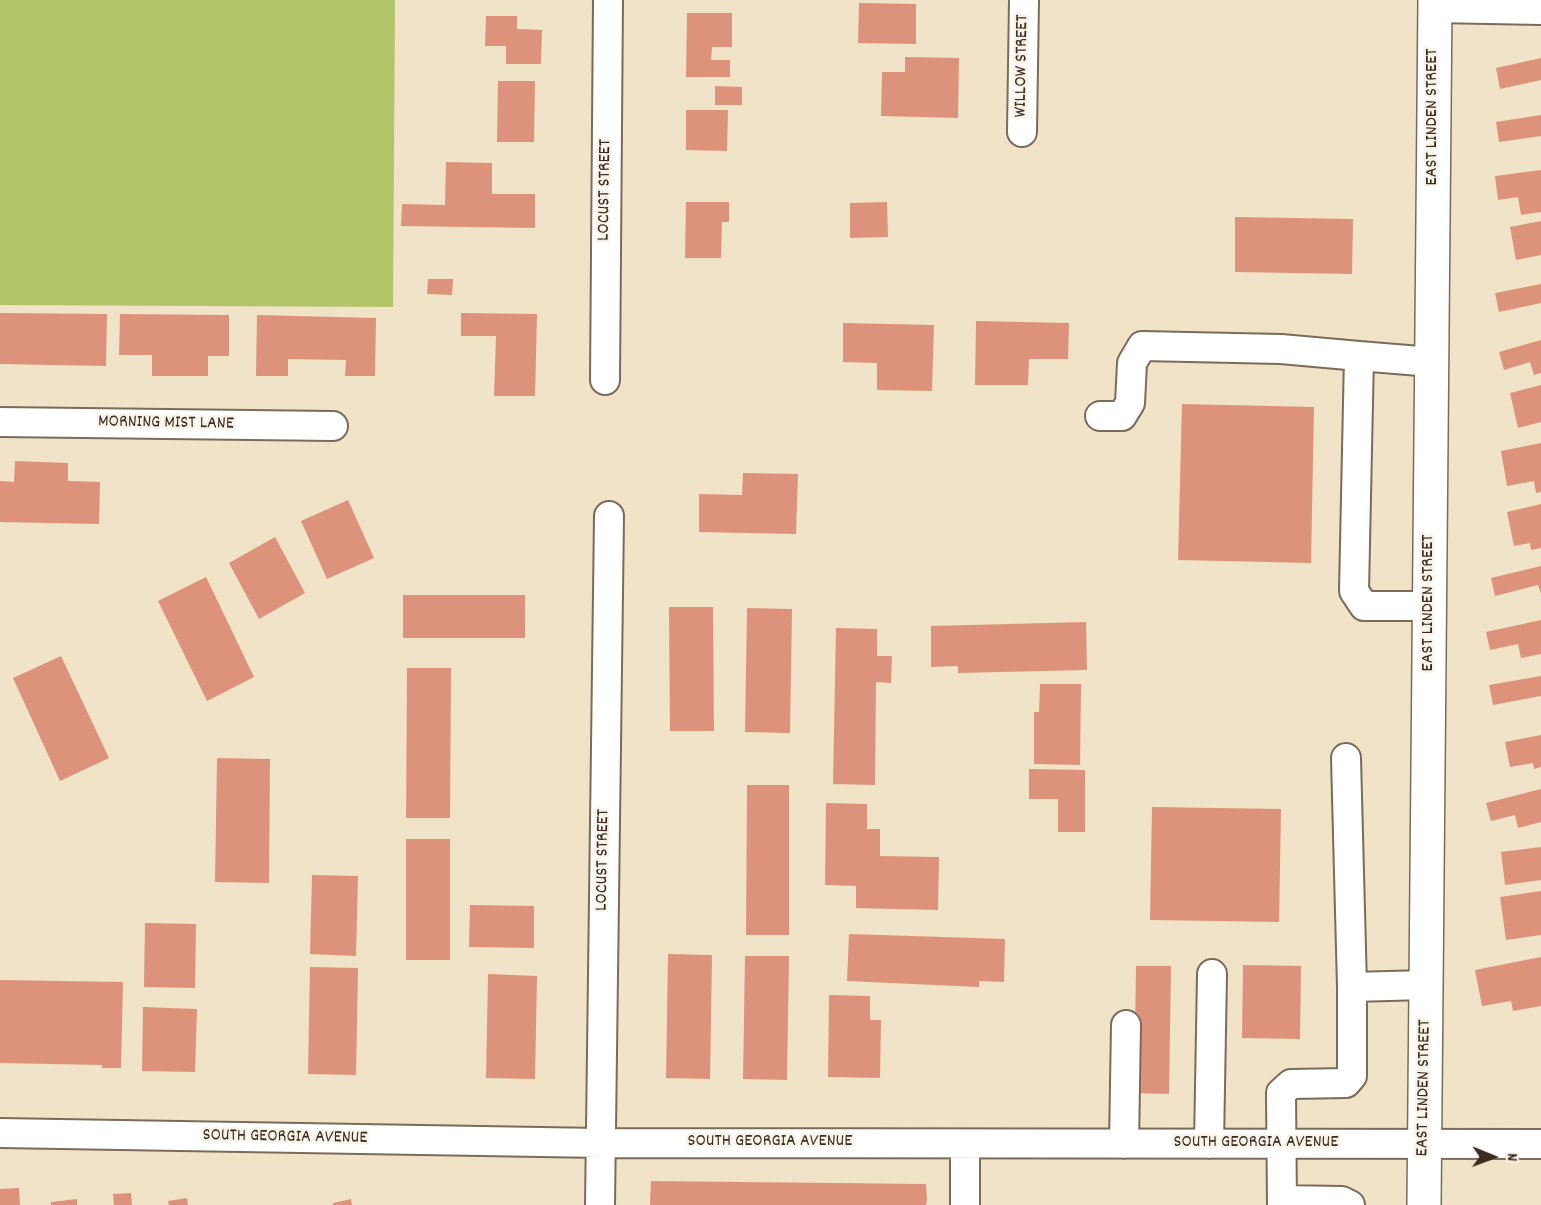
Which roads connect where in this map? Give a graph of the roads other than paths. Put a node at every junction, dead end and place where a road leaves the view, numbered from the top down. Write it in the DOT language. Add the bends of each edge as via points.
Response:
graph roads {
  1 [pos="608,0"];
  2 [pos="1024,0"];
  3 [pos="1435,4"];
  4 [pos="1541,10"];
  5 [pos="1022,132"];
  6 [pos="1359,356"];
  7 [pos="1432,362"];
  8 [pos="604,380"];
  9 [pos="1100,417"];
  10 [pos="0,422"];
  11 [pos="333,426"];
  12 [pos="609,516"];
  13 [pos="1430,606"];
  14 [pos="1346,758"];
  15 [pos="1212,974"];
  16 [pos="1426,986"];
  17 [pos="1352,987"];
  18 [pos="1126,1025"];
  19 [pos="0,1133"];
  20 [pos="601,1143"];
  21 [pos="965,1144"];
  22 [pos="1124,1144"];
  23 [pos="1209,1144"];
  24 [pos="1282,1144"];
  25 [pos="1541,1144"];
  26 [pos="1425,1145"];
  27 [pos="1282,1202"];
  28 [pos="600,1205"];
  29 [pos="965,1205"];
  30 [pos="1350,1205"];
  31 [pos="1424,1205"];
  1 -- 8 [label="street, LOCUST STREET"];
  2 -- 5 [label="street, WILLOW STREET"];
  3 -- 4 [label="street"];
  3 -- 7 [label="main road, EAST LINDEN STREET"];
  6 -- 7 [label="street"];
  6 -- 9 [label="street" via="1281,349 1142,346 1132,363 1130,403 1126,410 1122,416"];
  6 -- 13 [label="street" via="1354,591 1364,606"];
  7 -- 13 [label="main road, EAST LINDEN STREET"];
  10 -- 11 [label="street, MORNING MIST LANE"];
  12 -- 20 [label="street, LOCUST STREET"];
  13 -- 16 [label="main road, EAST LINDEN STREET"];
  14 -- 17 [label="street"];
  15 -- 23 [label="street"];
  16 -- 17 [label="street"];
  16 -- 26 [label="main road, EAST LINDEN STREET"];
  17 -- 24 [label="street" via="1352,1076 1346,1083 1291,1084 1281,1092"];
  18 -- 22 [label="street"];
  19 -- 20 [label="street, SOUTH GEORGIA AVENUE"];
  20 -- 21 [label="street, SOUTH GEORGIA AVENUE"];
  20 -- 28 [label="street, LOCUST STREET"];
  21 -- 22 [label="street, SOUTH GEORGIA AVENUE"];
  21 -- 29 [label="street"];
  22 -- 23 [label="street, SOUTH GEORGIA AVENUE"];
  23 -- 24 [label="street, SOUTH GEORGIA AVENUE"];
  24 -- 26 [label="street, SOUTH GEORGIA AVENUE"];
  24 -- 27 [label="street"];
  25 -- 26 [label="street, SOUTH GEORGIA AVENUE"];
  26 -- 31 [label="main road, EAST LINDEN STREET"];
  27 -- 30 [label="street" via="1342,1201"];
}
